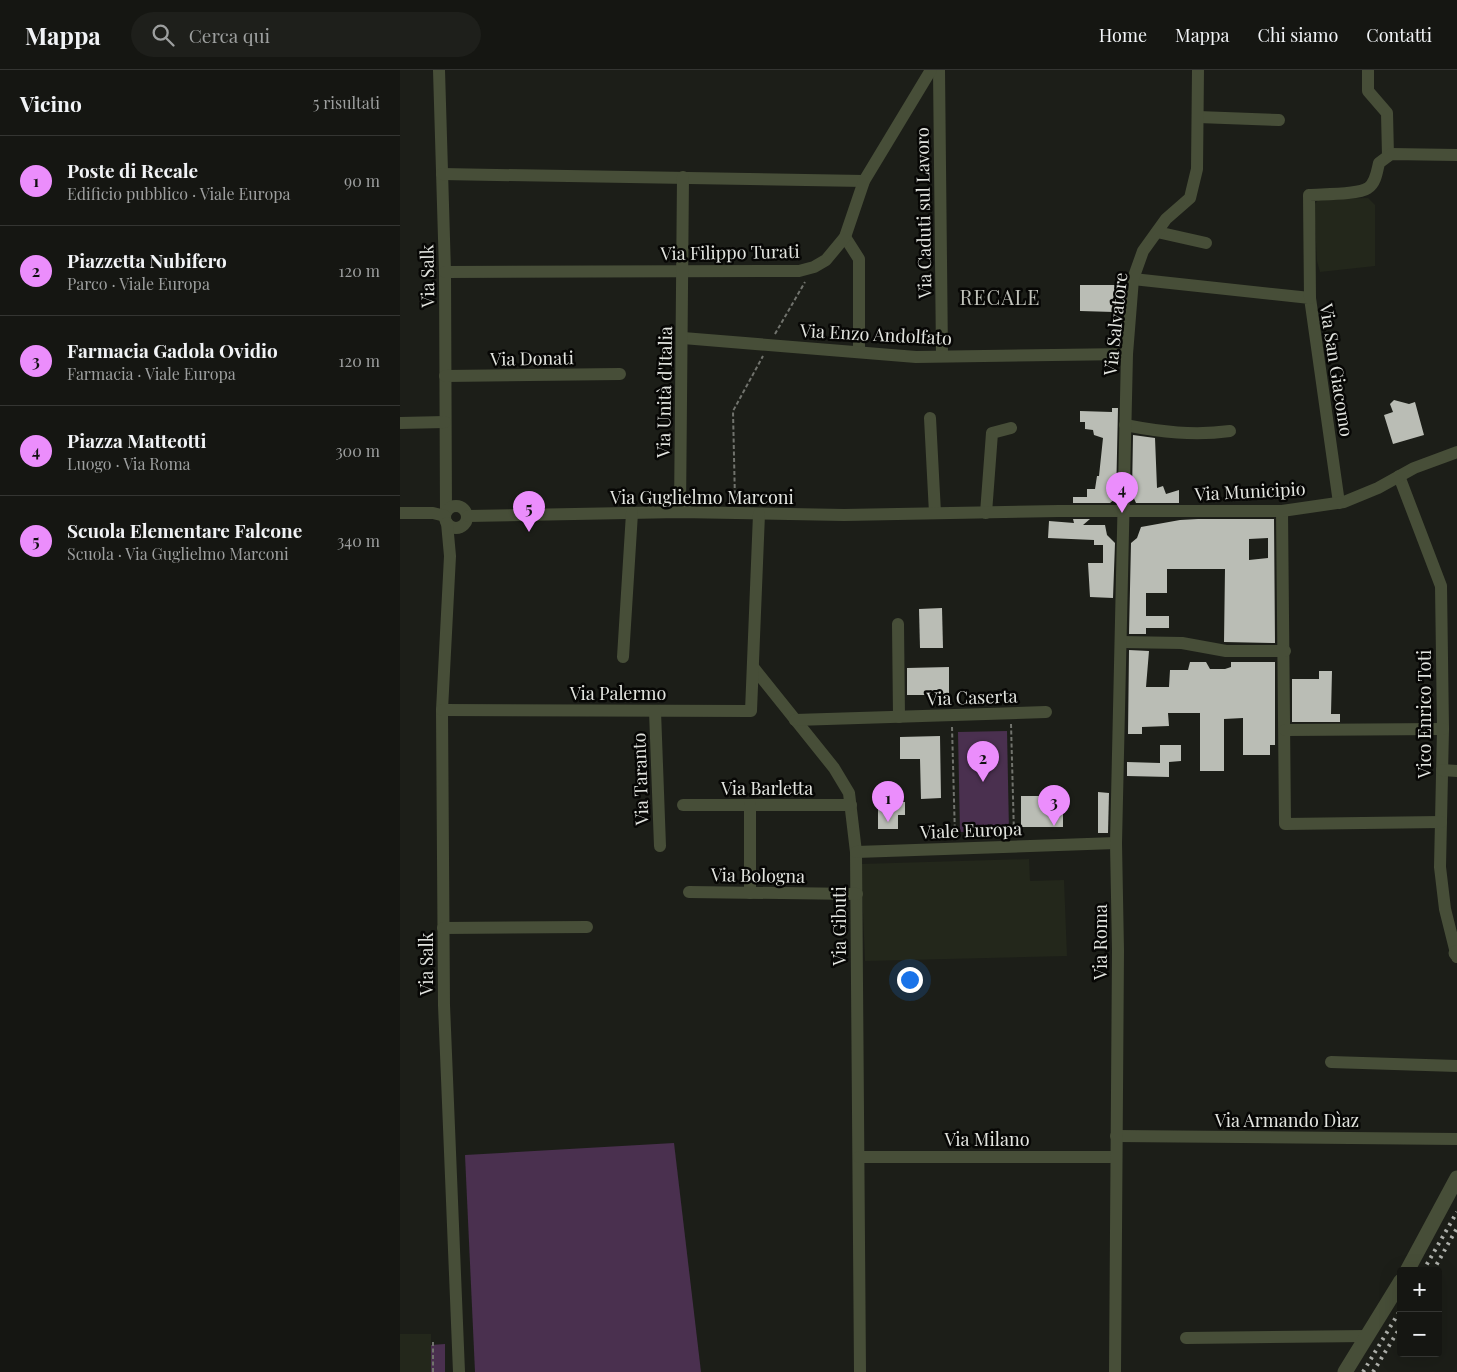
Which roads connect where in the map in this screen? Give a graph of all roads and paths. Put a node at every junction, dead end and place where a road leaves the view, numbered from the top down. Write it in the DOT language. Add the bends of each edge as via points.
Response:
graph roads {
  1 [pos="439,70"];
  2 [pos="931,70"];
  3 [pos="940,70"];
  4 [pos="1198,70"];
  5 [pos="1368,70"];
  6 [pos="1198,117"];
  7 [pos="1280,120"];
  8 [pos="1457,155"];
  9 [pos="1388,156"];
  10 [pos="442,174"];
  11 [pos="683,177"];
  12 [pos="864,181"];
  13 [pos="1157,232"];
  14 [pos="845,236"];
  15 [pos="1206,243"];
  16 [pos="814,267"];
  17 [pos="445,272"];
  18 [pos="682,272"];
  19 [pos="1133,279"];
  20 [pos="1310,298"];
  21 [pos="683,338"];
  22 [pos="768,345"];
  23 [pos="859,352"];
  24 [pos="1127,354"];
  25 [pos="942,356"];
  26 [pos="620,374"];
  27 [pos="445,376"];
  28 [pos="930,418"];
  29 [pos="445,422"];
  30 [pos="400,423"];
  31 [pos="1125,424"];
  32 [pos="1011,428"];
  33 [pos="1230,431"];
  34 [pos="1457,452"];
  35 [pos="1399,476"];
  36 [pos="447,482"];
  37 [pos="1339,503"];
  38 [pos="1282,511"];
  39 [pos="680,512"];
  40 [pos="986,512"];
  41 [pos="1123,512"];
  42 [pos="400,513"];
  43 [pos="632,513"];
  44 [pos="735,513"];
  45 [pos="935,513"];
  46 [pos="759,514"];
  47 [pos="446,517"];
  48 [pos="465,517"];
  49 [pos="450,556"];
  50 [pos="898,624"];
  51 [pos="1122,642"];
  52 [pos="1285,651"];
  53 [pos="623,656"];
  54 [pos="753,667"];
  55 [pos="442,710"];
  56 [pos="655,711"];
  57 [pos="1046,712"];
  58 [pos="1010,713"];
  59 [pos="952,715"];
  60 [pos="900,716"];
  61 [pos="795,720"];
  62 [pos="1443,729"];
  63 [pos="1286,730"];
  64 [pos="1442,770"];
  65 [pos="1457,771"];
  66 [pos="683,805"];
  67 [pos="750,805"];
  68 [pos="851,806"];
  69 [pos="1441,822"];
  70 [pos="1116,843"];
  71 [pos="660,846"];
  72 [pos="1014,846"];
  73 [pos="956,848"];
  74 [pos="856,852"];
  75 [pos="688,892"];
  76 [pos="750,893"];
  77 [pos="857,894"];
  78 [pos="587,927"];
  79 [pos="444,928"];
  80 [pos="1457,954"];
  81 [pos="1331,1062"];
  82 [pos="1457,1066"];
  83 [pos="1116,1136"];
  84 [pos="1457,1139"];
  85 [pos="859,1157"];
  86 [pos="1116,1157"];
  87 [pos="1457,1178"];
  88 [pos="1409,1267"];
  89 [pos="1397,1287"];
  90 [pos="1367,1336"];
  91 [pos="1186,1338"];
  92 [pos="433,1342"];
  93 [pos="433,1372"];
  94 [pos="459,1372"];
  95 [pos="860,1372"];
  96 [pos="1115,1372"];
  97 [pos="1345,1372"];
  1 -- 10 [label="street, Via Salk"];
  2 -- 12 [label="street, Via Filippo Turati"];
  3 -- 25 [label="street, Via Caduti sul Lavoro"];
  4 -- 6 [label="street, Via Salvatore"];
  5 -- 9 [label="street" via="1368,91 1387,113"];
  6 -- 7 [label="street"];
  6 -- 13 [label="street, Via Salvatore" via="1197,169 1190,198 1166,219"];
  8 -- 9 [label="street"];
  9 -- 20 [label="street" via="1379,163 1375,180 1369,188 1309,195"];
  10 -- 11 [label="street"];
  10 -- 17 [label="street, Via Salk"];
  11 -- 12 [label="street"];
  11 -- 18 [label="street, Via Unità d'Italia"];
  12 -- 14 [label="street, Via Filippo Turati"];
  13 -- 15 [label="street"];
  13 -- 19 [label="street, Via Salvatore" via="1144,251"];
  14 -- 16 [label="street, Via Filippo Turati" via="826,260"];
  14 -- 23 [label="street" via="859,259"];
  16 -- 18 [label="street, Via Filippo Turati" via="799,271"];
  16 -- 22 [label="path"];
  17 -- 18 [label="street, Via Filippo Turati"];
  17 -- 27 [label="street, Via Salk"];
  18 -- 21 [label="street, Via Unità d'Italia"];
  19 -- 20 [label="street, Via San Giacomo"];
  19 -- 24 [label="street, Via Salvatore"];
  20 -- 37 [label="street, Via San Giacomo"];
  21 -- 22 [label="street, Via Enzo Andolfato"];
  21 -- 39 [label="street, Via Unità d'Italia"];
  22 -- 23 [label="street, Via Enzo Andolfato"];
  22 -- 44 [label="path" via="733,411"];
  23 -- 25 [label="street, Via Enzo Andolfato"];
  24 -- 25 [label="street, Via Enzo Andolfato"];
  24 -- 31 [label="street, Via Salvatore"];
  26 -- 27 [label="street, Via Donati"];
  27 -- 29 [label="street, Via Salk"];
  28 -- 45 [label="street"];
  29 -- 30 [label="street"];
  29 -- 36 [label="street, Via Salk"];
  31 -- 33 [label="street" via="1168,433"];
  31 -- 41 [label="street, Via Salvatore"];
  32 -- 40 [label="street" via="992,433"];
  34 -- 35 [label="street, Via Municipio"];
  35 -- 37 [label="street, Via Municipio"];
  35 -- 62 [label="street, Vico Enrico Toti" via="1441,586"];
  36 -- 47 [label="street, Via Salk"];
  36 -- 48 [label="street"];
  37 -- 38 [label="street, Via Municipio"];
  38 -- 41 [label="street, Via Municipio"];
  38 -- 52 [label="street"];
  39 -- 43 [label="street, Via Guglielmo Marconi"];
  39 -- 44 [label="street, Via Guglielmo Marconi"];
  40 -- 41 [label="street, Via Guglielmo Marconi"];
  40 -- 45 [label="street, Via Guglielmo Marconi"];
  41 -- 51 [label="street, Via Roma"];
  42 -- 47 [label="street" via="424,512"];
  43 -- 48 [label="street, Via Guglielmo Marconi"];
  43 -- 53 [label="street"];
  44 -- 46 [label="street, Via Guglielmo Marconi"];
  45 -- 46 [label="street, Via Guglielmo Marconi"];
  46 -- 54 [label="street"];
  47 -- 48 [label="street" via="456,528"];
  47 -- 48 [label="street" via="454,506"];
  47 -- 49 [label="street, Via Salk"];
  48 -- 49 [label="street, Via Salk"];
  49 -- 55 [label="street, Via Salk"];
  50 -- 60 [label="street"];
  51 -- 52 [label="street" via="1182,643 1226,651"];
  51 -- 70 [label="street, Via Roma"];
  52 -- 63 [label="street"];
  54 -- 56 [label="street, Via Palermo" via="751,711"];
  54 -- 61 [label="street, Via Gibuti"];
  55 -- 56 [label="street, Via Palermo"];
  55 -- 79 [label="street, Via Salk"];
  56 -- 71 [label="street, Via Taranto"];
  57 -- 58 [label="street, Via Caserta"];
  58 -- 59 [label="street, Via Caserta"];
  58 -- 72 [label="path"];
  59 -- 60 [label="street, Via Caserta"];
  59 -- 73 [label="path"];
  60 -- 61 [label="street, Via Caserta"];
  61 -- 68 [label="street, Via Gibuti" via="834,768 849,793"];
  62 -- 63 [label="street"];
  62 -- 64 [label="street, Vico Enrico Toti"];
  63 -- 69 [label="street" via="1285,824"];
  64 -- 65 [label="street"];
  64 -- 69 [label="street, Vico Enrico Toti"];
  66 -- 67 [label="street, Via Barletta"];
  67 -- 68 [label="street, Via Barletta"];
  67 -- 76 [label="street"];
  68 -- 74 [label="street, Via Gibuti"];
  69 -- 80 [label="street, Vico Enrico Toti" via="1440,867"];
  70 -- 72 [label="street, Viale Europa"];
  70 -- 83 [label="street, Via Roma"];
  72 -- 73 [label="street, Viale Europa"];
  73 -- 74 [label="street, Viale Europa"];
  74 -- 77 [label="street, Via Gibuti"];
  75 -- 76 [label="street, Via Bologna"];
  76 -- 77 [label="street, Via Bologna"];
  77 -- 85 [label="street, Via Gibuti"];
  78 -- 79 [label="street"];
  79 -- 94 [label="street, Via Salk" via="444,1005"];
  81 -- 82 [label="street"];
  83 -- 84 [label="street, Via Armando Dìaz"];
  83 -- 86 [label="street, Via Roma"];
  85 -- 86 [label="street, Via Milano"];
  85 -- 95 [label="street, Via Gibuti"];
  86 -- 96 [label="street, Via Roma"];
  87 -- 88 [label="street"];
  89 -- 90 [label="street"];
  90 -- 91 [label="street"];
  90 -- 97 [label="street"];
  92 -- 93 [label="path"];
}
